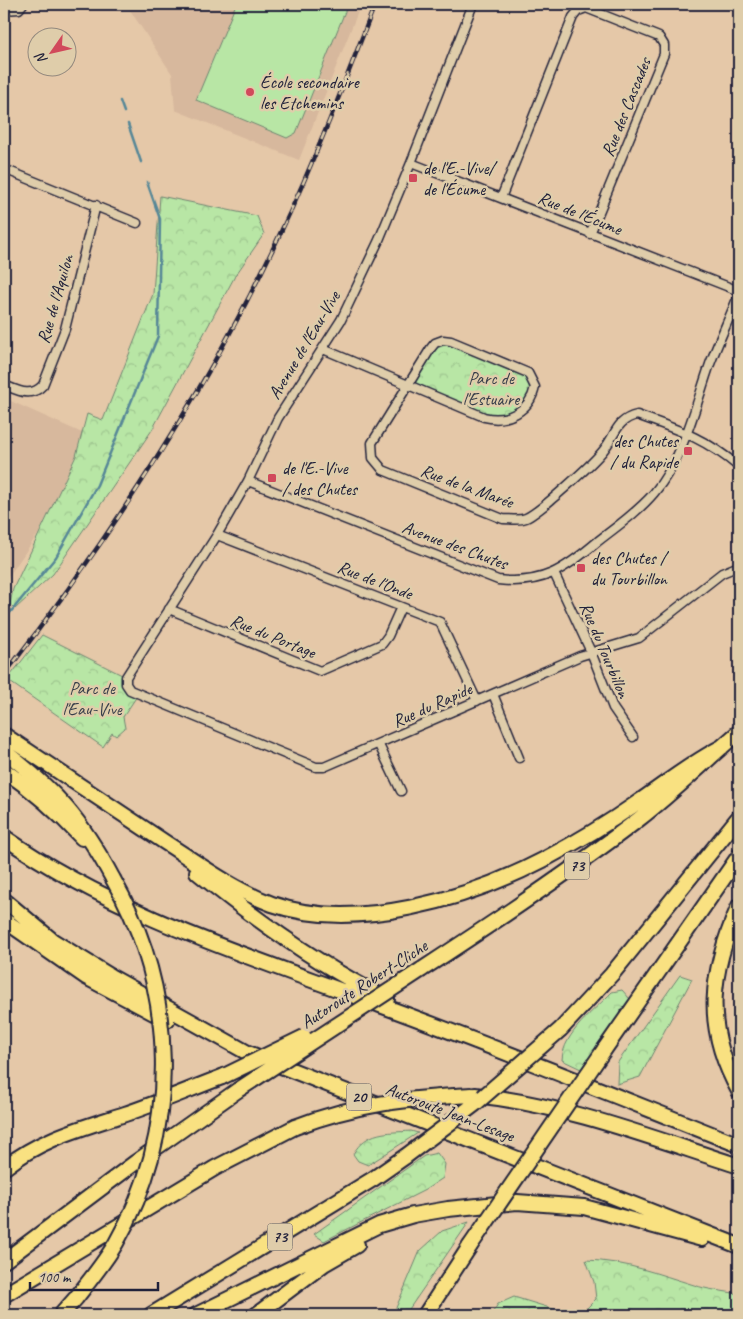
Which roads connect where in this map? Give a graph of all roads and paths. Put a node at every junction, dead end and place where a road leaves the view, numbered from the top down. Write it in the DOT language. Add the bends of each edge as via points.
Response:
graph roads {
  1 [pos="23,4"];
  2 [pos="473,4"];
  3 [pos="4,10"];
  4 [pos="411,162"];
  5 [pos="4,169"];
  6 [pos="501,198"];
  7 [pos="96,205"];
  8 [pos="137,223"];
  9 [pos="590,234"];
  10 [pos="739,292"];
  11 [pos="323,349"];
  12 [pos="409,385"];
  13 [pos="4,386"];
  14 [pos="686,432"];
  15 [pos="739,467"];
  16 [pos="248,482"];
  17 [pos="217,535"];
  18 [pos="739,566"];
  19 [pos="554,573"];
  20 [pos="401,607"];
  21 [pos="169,609"];
  22 [pos="591,652"];
  23 [pos="126,684"];
  24 [pos="492,694"];
  25 [pos="477,701"];
  26 [pos="739,732"];
  27 [pos="4,735"];
  28 [pos="633,737"];
  29 [pos="379,745"];
  30 [pos="722,747"];
  31 [pos="4,751"];
  32 [pos="519,758"];
  33 [pos="4,770"];
  34 [pos="401,791"];
  35 [pos="117,811"];
  36 [pos="739,816"];
  37 [pos="4,837"];
  38 [pos="739,856"];
  39 [pos="113,878"];
  40 [pos="4,900"];
  41 [pos="739,906"];
  42 [pos="4,920"];
  43 [pos="361,1008"];
  44 [pos="431,1024"];
  45 [pos="248,1053"];
  46 [pos="739,1091"];
  47 [pos="739,1145"];
  48 [pos="739,1166"];
  49 [pos="4,1168"];
  50 [pos="448,1209"];
  51 [pos="739,1246"];
  52 [pos="739,1250"];
  53 [pos="4,1261"];
  54 [pos="4,1295"];
  55 [pos="61,1315"];
  56 [pos="151,1315"];
  57 [pos="196,1315"];
  58 [pos="256,1315"];
  59 [pos="423,1315"];
  1 -- 3 [label="street" via="19,8"];
  2 -- 4 [label="street, Avenue de l'Eau-Vive"];
  4 -- 6 [label="street, Rue de l'Écume"];
  4 -- 11 [label="street, Avenue de l'Eau-Vive" via="341,320"];
  5 -- 7 [label="street"];
  6 -- 9 [label="street, Rue de l'Écume"];
  6 -- 9 [label="street, Rue des Cascades" via="573,16 586,8 659,37 664,45 664,54"];
  7 -- 8 [label="street"];
  7 -- 13 [label="street, Rue de l'Aquilon" via="65,329 44,385 30,394"];
  9 -- 10 [label="street, Rue de l'Écume"];
  10 -- 14 [label="street, Avenue des Chutes"];
  11 -- 12 [label="street"];
  11 -- 16 [label="street, Avenue de l'Eau-Vive" via="278,418"];
  12 -- 12 [label="street" via="495,420 505,420 524,409 536,387 528,373 443,340 435,342"];
  12 -- 14 [label="street, Rue de la Marée" via="372,443 371,451 377,466 504,518 522,519 536,512 597,458 622,420 638,415"];
  14 -- 15 [label="street" via="718,448"];
  14 -- 19 [label="street, Avenue des Chutes" via="671,467 654,494 578,558"];
  16 -- 17 [label="street, Avenue de l'Eau-Vive"];
  16 -- 19 [label="street, Avenue des Chutes" via="498,580 533,580"];
  17 -- 20 [label="street, Rue de l'Onde"];
  17 -- 21 [label="street, Avenue de l'Eau-Vive"];
  18 -- 22 [label="street, Rue du Rapide" via="722,573 638,638"];
  19 -- 22 [label="street, Rue du Tourbillon"];
  20 -- 21 [label="street, Rue du Portage" via="382,644 320,671"];
  20 -- 25 [label="street, Rue de l'Onde" via="444,626"];
  21 -- 23 [label="street, Avenue de l'Eau-Vive" via="126,677"];
  22 -- 24 [label="street, Rue du Rapide"];
  22 -- 28 [label="street, Rue du Tourbillon" via="613,708"];
  23 -- 29 [label="street, Rue du Rapide" via="130,690 316,766 332,765"];
  24 -- 25 [label="street, Rue du Rapide"];
  24 -- 32 [label="street"];
  25 -- 29 [label="street, Rue du Rapide"];
  26 -- 30 [label="highway, Autoroute Robert-Cliche / 73"];
  27 -- 35 [label="highway"];
  29 -- 34 [label="street"];
  30 -- 35 [label="highway" via="590,832 543,860 496,882 435,901 362,914 292,909 258,898 214,874"];
  30 -- 43 [label="highway, Autoroute Robert-Cliche / 73, bridge" via="691,777 608,842 498,921"];
  31 -- 39 [label="highway" via="52,790 75,815"];
  33 -- 39 [label="highway" via="63,818"];
  35 -- 44 [label="highway" via="261,922 359,985"];
  36 -- 56 [label="highway, 73, bridge" via="612,974 561,1029 475,1104 373,1179"];
  37 -- 44 [label="highway" via="67,878 153,918"];
  38 -- 59 [label="highway, bridge"];
  39 -- 55 [label="highway, bridge" via="138,928 157,991 164,1082 156,1134 142,1186 116,1243"];
  40 -- 45 [label="highway, Autoroute Jean-Lesage / 20" via="61,946"];
  41 -- 46 [label="highway" via="720,960 713,1014 722,1058"];
  42 -- 45 [label="highway" via="86,977 186,1029"];
  43 -- 49 [label="highway, bridge" via="222,1077 60,1135"];
  43 -- 53 [label="highway, Autoroute Robert-Cliche / 73, bridge" via="136,1162"];
  44 -- 47 [label="highway"];
  45 -- 51 [label="highway, Autoroute Jean-Lesage / 20"];
  48 -- 54 [label="highway, bridge" via="547,1106 472,1095 386,1101 350,1109 295,1128 215,1168"];
  50 -- 52 [label="highway" via="517,1202 584,1207"];
  50 -- 57 [label="highway" via="379,1225"];
  50 -- 58 [label="highway" via="409,1222 345,1251"];
}
